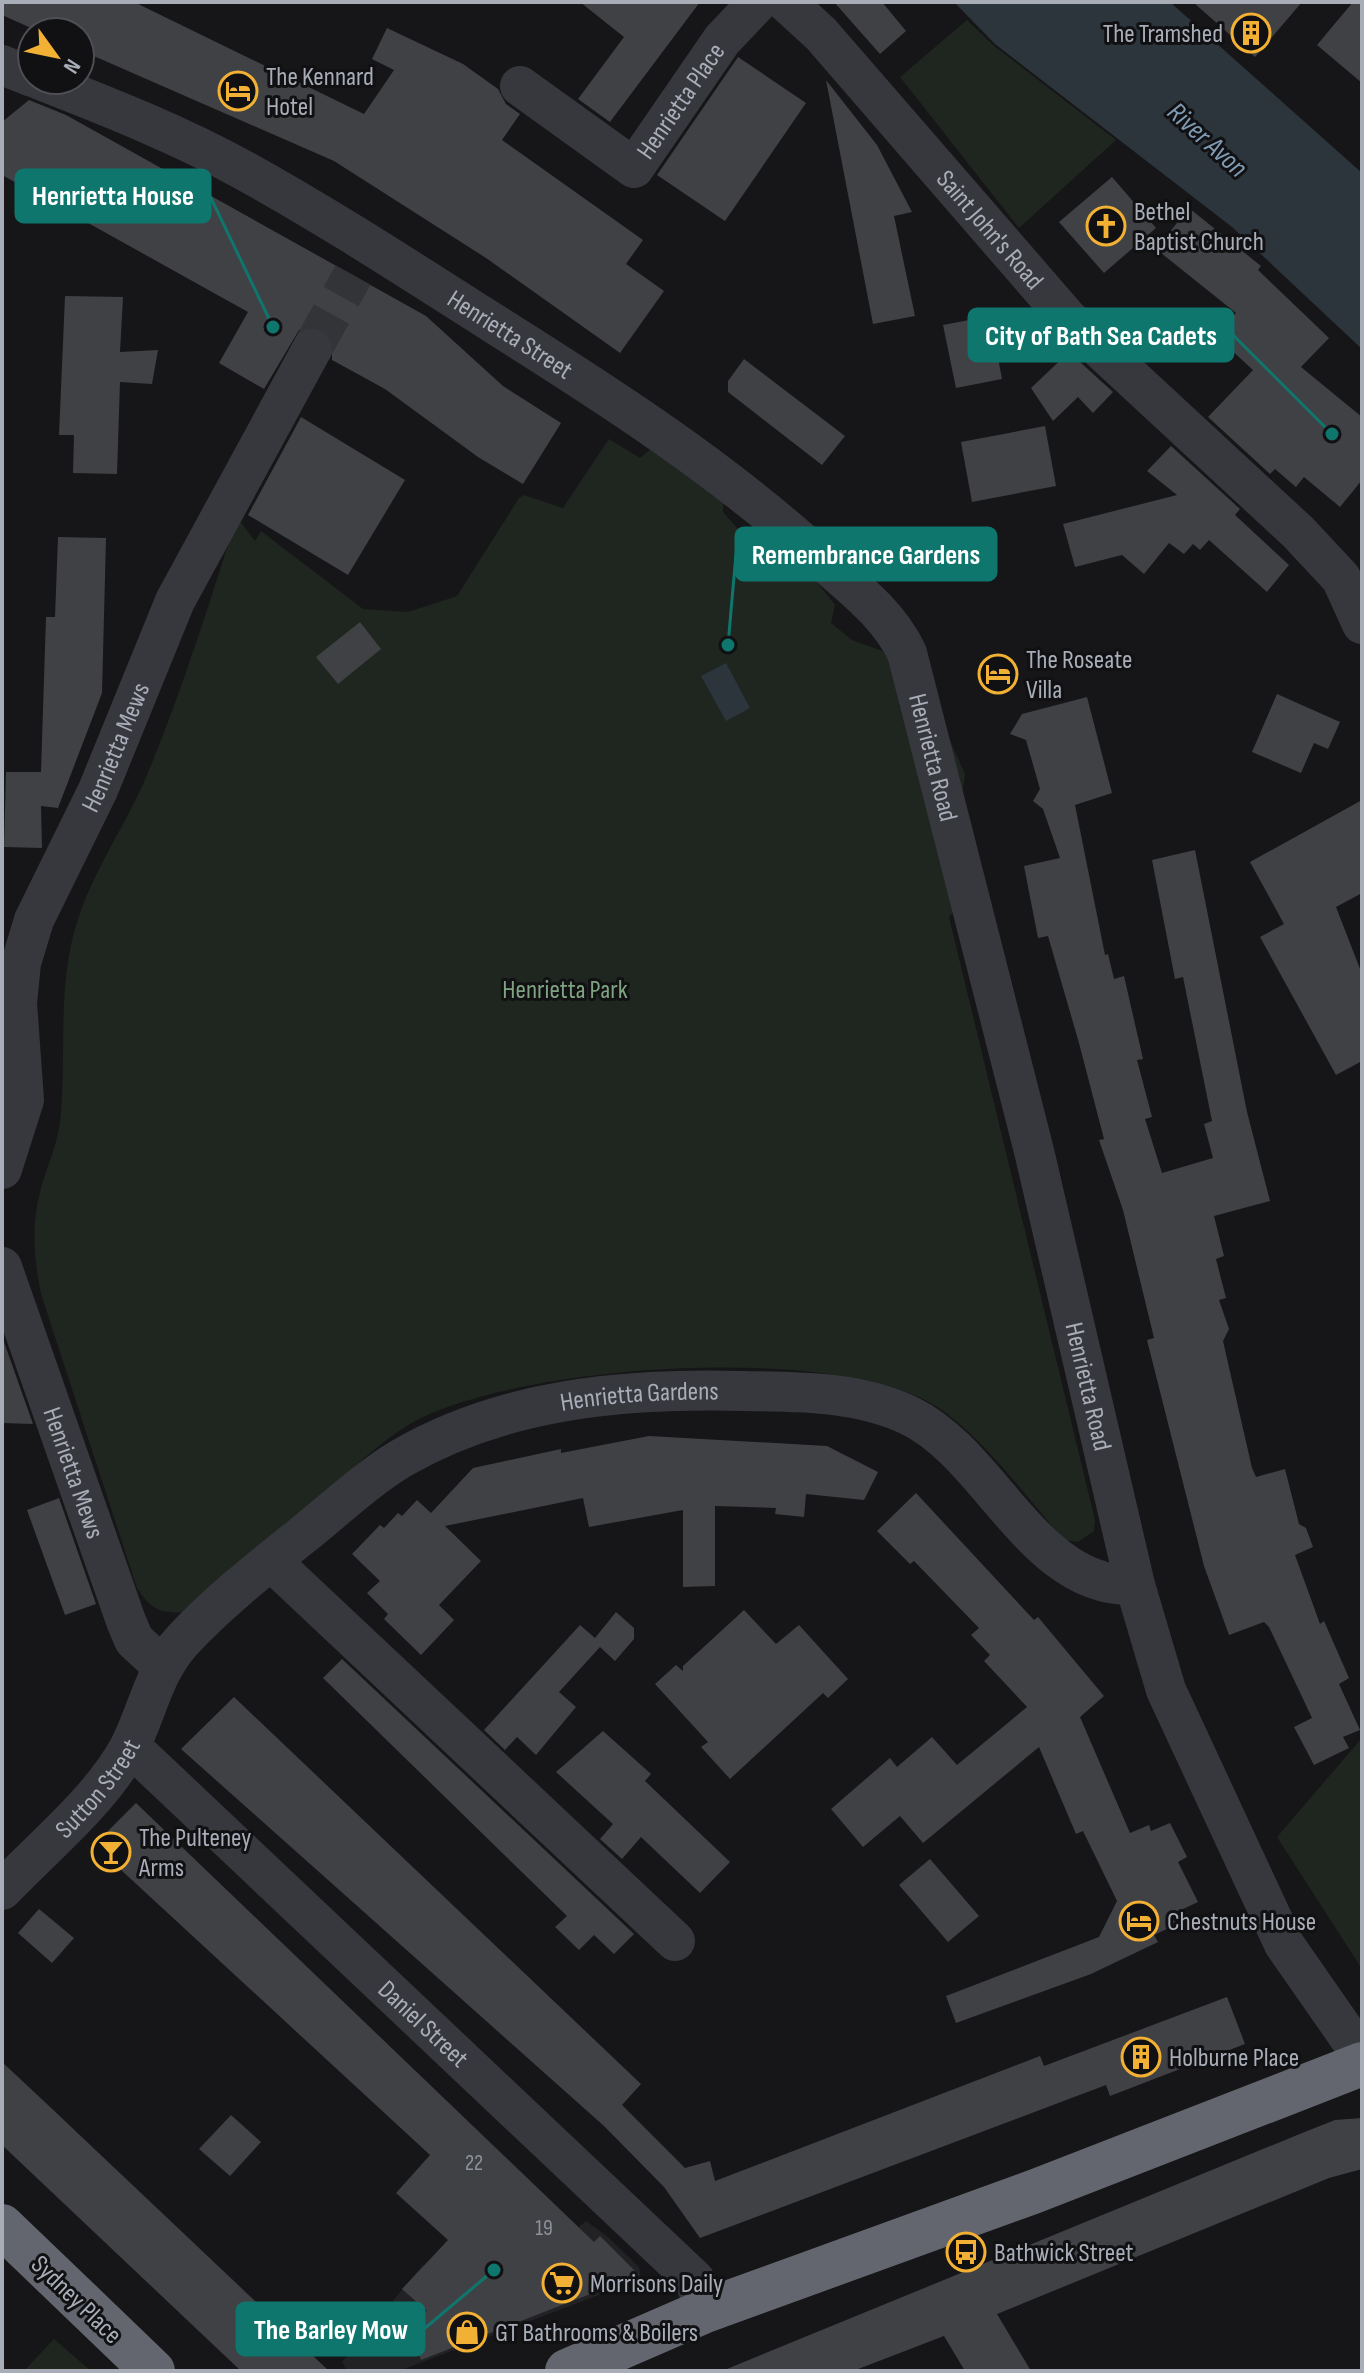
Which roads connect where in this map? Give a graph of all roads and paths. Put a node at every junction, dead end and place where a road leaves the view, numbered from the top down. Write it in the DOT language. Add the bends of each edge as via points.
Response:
graph roads {
  1 [pos="758,2"];
  2 [pos="786,2"];
  3 [pos="520,86"];
  4 [pos="81,96"];
  5 [pos="312,349"];
  6 [pos="1362,624"];
  7 [pos="913,677"];
  8 [pos="2,1169"];
  9 [pos="2,1267"];
  10 [pos="271,1561"];
  11 [pos="1135,1585"];
  12 [pos="162,1666"];
  13 [pos="130,1746"];
  14 [pos="2,1890"];
  15 [pos="675,1941"];
  16 [pos="1362,2056"];
  17 [pos="1362,2064"];
  18 [pos="2,2226"];
  19 [pos="705,2311"];
  20 [pos="153,2371"];
  21 [pos="567,2371"];
  1 -- 3 [label="street, Henrietta Place" via="722,40 634,168"];
  2 -- 6 [label="street, Saint John's Road" via="821,34 1068,319 1320,555 1341,578"];
  4 -- 7 [label="street, Henrietta Street" via="243,170 362,260 644,420 785,528 896,630"];
  5 -- 8 [label="street, Henrietta Mews" via="175,601 98,790 34,920 21,963 17,1003 24,1100"];
  7 -- 11 [label="street, Henrietta Road" via="1034,1151"];
  9 -- 12 [label="street, Henrietta Mews" via="126,1621 134,1640"];
  10 -- 11 [label="street, Henrietta Gardens" via="398,1461 478,1424 603,1394 666,1389 798,1392 851,1397 911,1416 938,1433 1055,1556 1097,1580"];
  10 -- 12 [label="street, Henrietta Gardens" via="182,1640"];
  10 -- 15 [label="street"];
  11 -- 16 [label="street, Henrietta Road" via="1166,1690 1284,1944"];
  12 -- 13 [label="street, Sutton Street"];
  13 -- 14 [label="street, Sutton Street" via="108,1779"];
  13 -- 19 [label="street, Daniel Street" via="695,2280"];
  17 -- 19 [label="highway" via="1004,2203"];
  18 -- 20 [label="highway, Sydney Place"];
  19 -- 21 [label="highway"];
}
